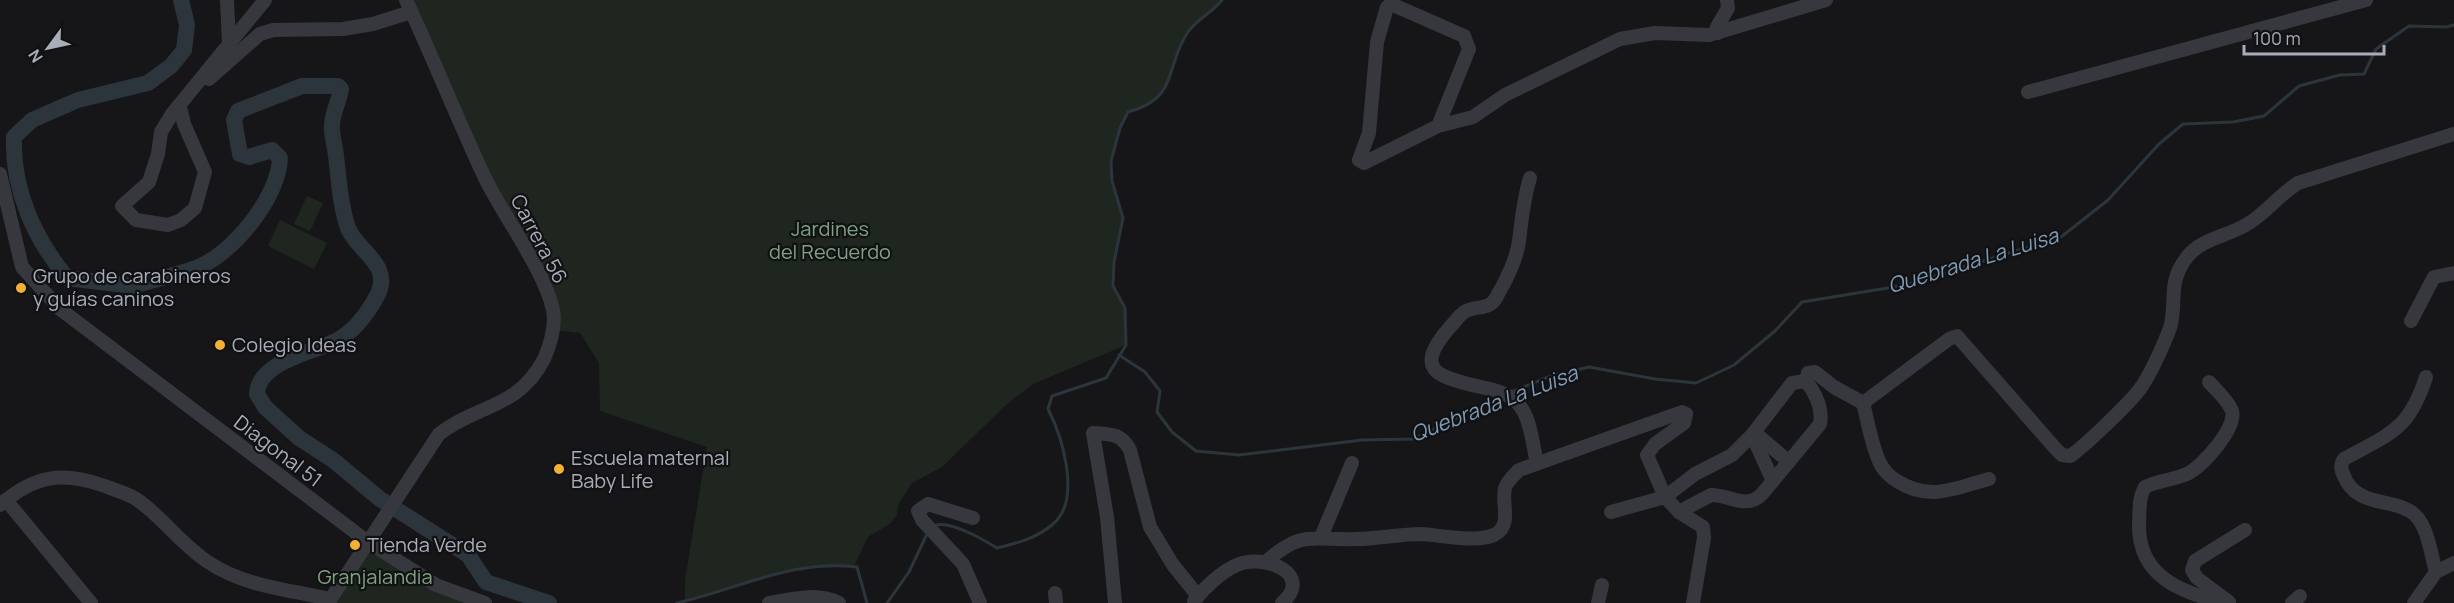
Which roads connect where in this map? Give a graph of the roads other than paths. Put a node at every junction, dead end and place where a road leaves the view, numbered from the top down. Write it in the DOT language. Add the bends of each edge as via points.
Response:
graph roads {
  1 [pos="227,0"];
  2 [pos="265,0"];
  3 [pos="1727,0"];
  4 [pos="1826,0"];
  5 [pos="2366,0"];
  6 [pos="409,6"];
  7 [pos="1718,33"];
  8 [pos="229,43"];
  9 [pos="191,88"];
  10 [pos="2028,92"];
  11 [pos="180,106"];
  12 [pos="1438,126"];
  13 [pos="2454,135"];
  14 [pos="0,174"];
  15 [pos="1530,178"];
  16 [pos="2454,273"];
  17 [pos="2411,321"];
  18 [pos="2426,377"];
  19 [pos="1806,381"];
  20 [pos="2209,382"];
  21 [pos="1863,403"];
  22 [pos="1753,433"];
  23 [pos="1789,462"];
  24 [pos="1537,463"];
  25 [pos="1352,464"];
  26 [pos="1989,479"];
  27 [pos="1773,482"];
  28 [pos="1665,497"];
  29 [pos="3,503"];
  30 [pos="1611,512"];
  31 [pos="1679,512"];
  32 [pos="973,518"];
  33 [pos="2245,530"];
  34 [pos="1321,537"];
  35 [pos="368,542"];
  36 [pos="1267,561"];
  37 [pos="2454,563"];
  38 [pos="2436,572"];
  39 [pos="1602,585"];
  40 [pos="296,597"];
  41 [pos="1195,600"];
  42 [pos="329,601"];
  43 [pos="91,603"];
  44 [pos="485,603"];
  45 [pos="770,603"];
  46 [pos="839,603"];
  47 [pos="980,603"];
  48 [pos="1115,603"];
  49 [pos="1282,603"];
  50 [pos="1598,603"];
  51 [pos="1693,603"];
  52 [pos="2223,603"];
  53 [pos="2230,603"];
  54 [pos="2414,603"];
  1 -- 8 [label="street"];
  2 -- 8 [label="street"];
  3 -- 7 [label="street" via="1728,8 1717,27"];
  4 -- 7 [label="street"];
  5 -- 10 [label="street"];
  6 -- 9 [label="street" via="363,26 282,29 260,34 207,81"];
  6 -- 35 [label="street, Carrera 56" via="484,176 544,285 553,310 553,330 544,358 528,382 510,399 465,417 439,434"];
  7 -- 12 [label="street" via="1655,33 1620,39 1505,95 1473,117"];
  8 -- 9 [label="street"];
  9 -- 11 [label="street"];
  11 -- 11 [label="street" via="161,132 149,182 122,206 135,220 168,225 195,208 205,172"];
  12 -- 12 [label="street" via="1364,164 1359,160 1369,133 1377,42 1391,4 1464,36 1468,42 1469,49"];
  13 -- 21 [label="street" via="2298,183 2251,222 2209,238 2179,270 2170,326 2142,387 2070,456 2055,448 1957,336"];
  14 -- 35 [label="street, Diagonal 51" via="22,267 60,309"];
  15 -- 24 [label="street" via="1523,199 1519,243 1499,294 1487,307 1466,310 1460,316 1436,342 1431,364 1446,378 1508,393 1518,401"];
  16 -- 17 [label="street" via="2434,277"];
  18 -- 38 [label="street" via="2413,411 2403,424 2344,459 2342,470 2355,491 2372,501 2415,514"];
  19 -- 21 [label="street" via="1808,373 1815,372"];
  19 -- 22 [label="street" via="1792,382"];
  19 -- 23 [label="street" via="1822,414 1820,424"];
  20 -- 52 [label="street" via="2232,411 2229,428 2190,473 2145,487 2140,495 2139,536 2144,556 2155,572 2182,590"];
  21 -- 26 [label="street" via="1879,462 1891,477 1909,489 1937,493"];
  22 -- 23 [label="street"];
  22 -- 27 [label="street"];
  22 -- 28 [label="street" via="1731,455 1695,474"];
  23 -- 27 [label="street"];
  24 -- 28 [label="street" via="1682,412 1686,414 1684,423 1647,455"];
  24 -- 34 [label="street" via="1510,479 1505,489 1505,521 1493,535 1420,534 1356,540"];
  25 -- 34 [label="street"];
  27 -- 31 [label="street" via="1756,501 1746,504 1712,495"];
  28 -- 30 [label="street"];
  28 -- 31 [label="street"];
  29 -- 40 [label="street" via="42,479 80,477 137,500 208,563 237,578"];
  29 -- 43 [label="street"];
  31 -- 51 [label="street" via="1700,524 1704,532"];
  32 -- 47 [label="street" via="928,504 918,511 963,564"];
  33 -- 53 [label="street" via="2195,561 2192,570"];
  34 -- 36 [label="street" via="1303,538 1284,546"];
  35 -- 42 [label="street, Carrera 56"];
  35 -- 44 [label="street, Diagonal 51" via="423,578"];
  36 -- 41 [label="street" via="1238,564"];
  36 -- 49 [label="street" via="1280,565 1289,574 1292,586"];
  37 -- 38 [label="street"];
  38 -- 54 [label="street"];
  39 -- 50 [label="street"];
  40 -- 42 [label="street"];
  41 -- 48 [label="street" via="1150,527 1126,441 1119,435 1093,433 1107,516"];
  45 -- 46 [label="street" via="808,597 829,598"];
}
